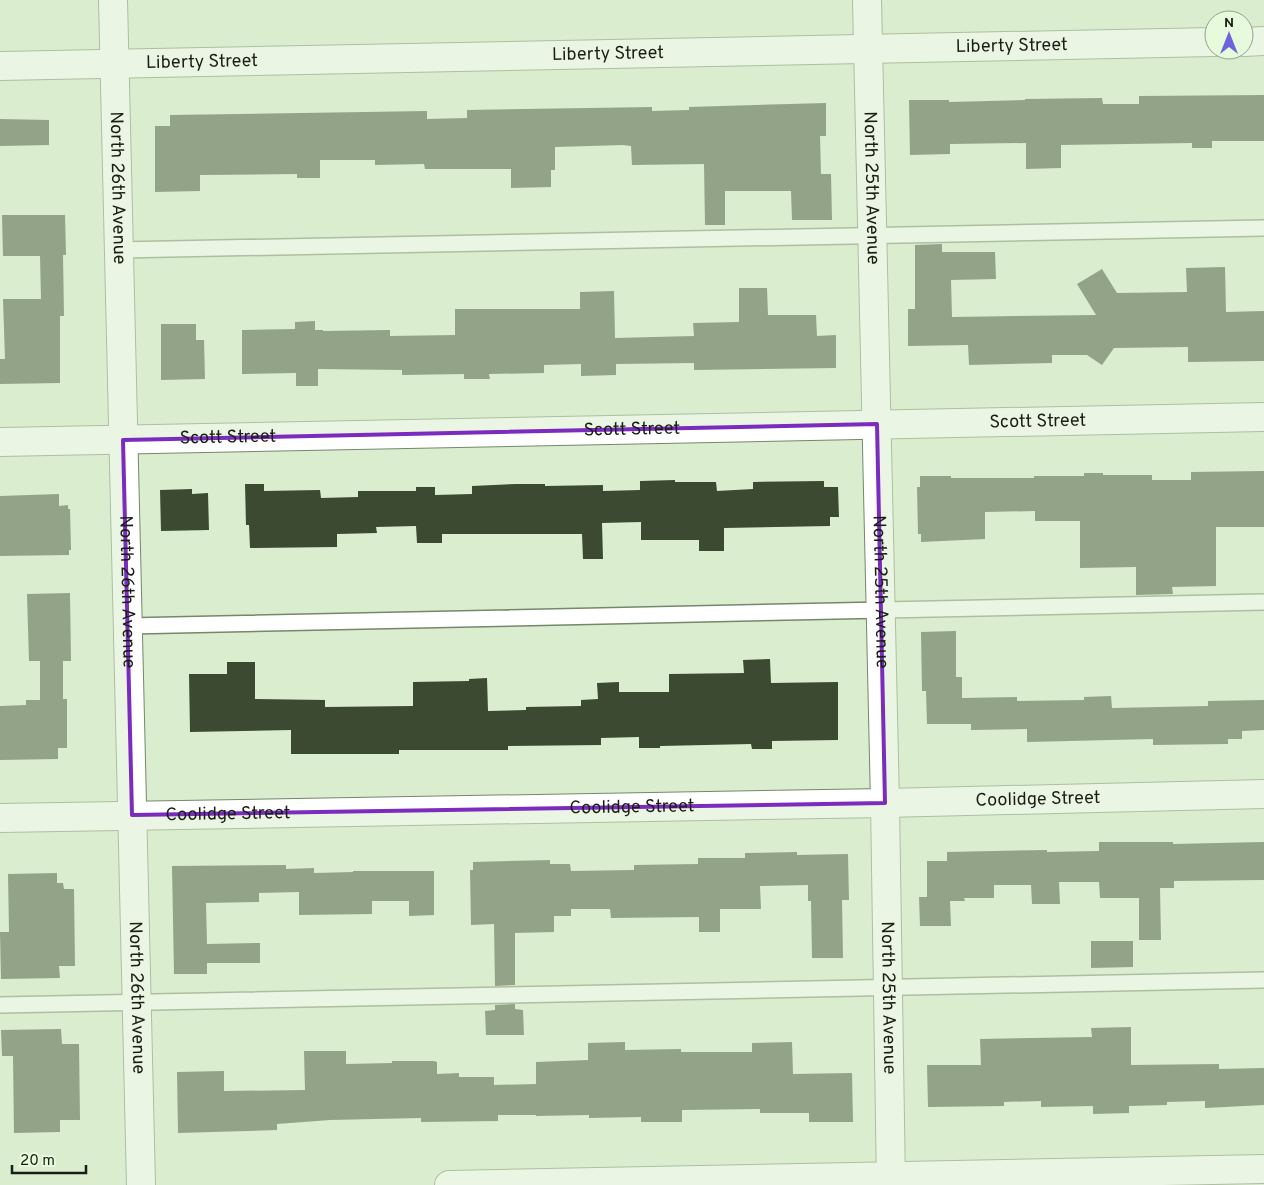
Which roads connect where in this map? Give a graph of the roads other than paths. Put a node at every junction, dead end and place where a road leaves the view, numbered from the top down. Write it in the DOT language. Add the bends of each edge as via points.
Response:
graph roads {
  1 [pos="113,0"];
  2 [pos="867,0"];
  3 [pos="1204,42"];
  4 [pos="867,50"];
  5 [pos="115,63"];
  6 [pos="0,66"];
  7 [pos="1264,228"];
  8 [pos="872,235"];
  9 [pos="119,250"];
  10 [pos="1264,417"];
  11 [pos="877,424"];
  12 [pos="123,440"];
  13 [pos="0,442"];
  14 [pos="1264,602"];
  15 [pos="881,610"];
  16 [pos="128,626"];
  17 [pos="1264,794"];
  18 [pos="885,803"];
  19 [pos="132,815"];
  20 [pos="0,818"];
  21 [pos="1264,980"];
  22 [pos="888,987"];
  23 [pos="137,1002"];
  24 [pos="0,1004"];
  25 [pos="1264,1169"];
  26 [pos="891,1181"];
  27 [pos="141,1185"];
  28 [pos="449,1185"];
  1 -- 5 [label="street, North 26th Avenue"];
  2 -- 4 [label="street, North 25th Avenue"];
  3 -- 4 [label="street, Liberty Street"];
  4 -- 5 [label="street, Liberty Street"];
  4 -- 8 [label="street, North 25th Avenue"];
  5 -- 6 [label="street, Liberty Street"];
  5 -- 9 [label="street, North 26th Avenue"];
  7 -- 8 [label="lane"];
  8 -- 9 [label="lane"];
  8 -- 11 [label="street, North 25th Avenue"];
  9 -- 12 [label="street, North 26th Avenue"];
  10 -- 11 [label="street, Scott Street"];
  11 -- 12 [label="street, Scott Street"];
  11 -- 15 [label="street, North 25th Avenue"];
  12 -- 13 [label="street, Scott Street"];
  12 -- 16 [label="street, North 26th Avenue"];
  14 -- 15 [label="lane"];
  15 -- 16 [label="lane"];
  15 -- 18 [label="street, North 25th Avenue"];
  16 -- 19 [label="street, North 26th Avenue"];
  17 -- 18 [label="street, Coolidge Street"];
  18 -- 19 [label="street, Coolidge Street"];
  18 -- 22 [label="street, North 25th Avenue"];
  19 -- 20 [label="street, Coolidge Street"];
  19 -- 23 [label="street, North 26th Avenue"];
  21 -- 22 [label="lane"];
  22 -- 23 [label="lane"];
  22 -- 26 [label="street, North 25th Avenue"];
  23 -- 24 [label="lane"];
  23 -- 27 [label="street, North 26th Avenue"];
  25 -- 26 [label="street"];
  26 -- 28 [label="street"];
}
